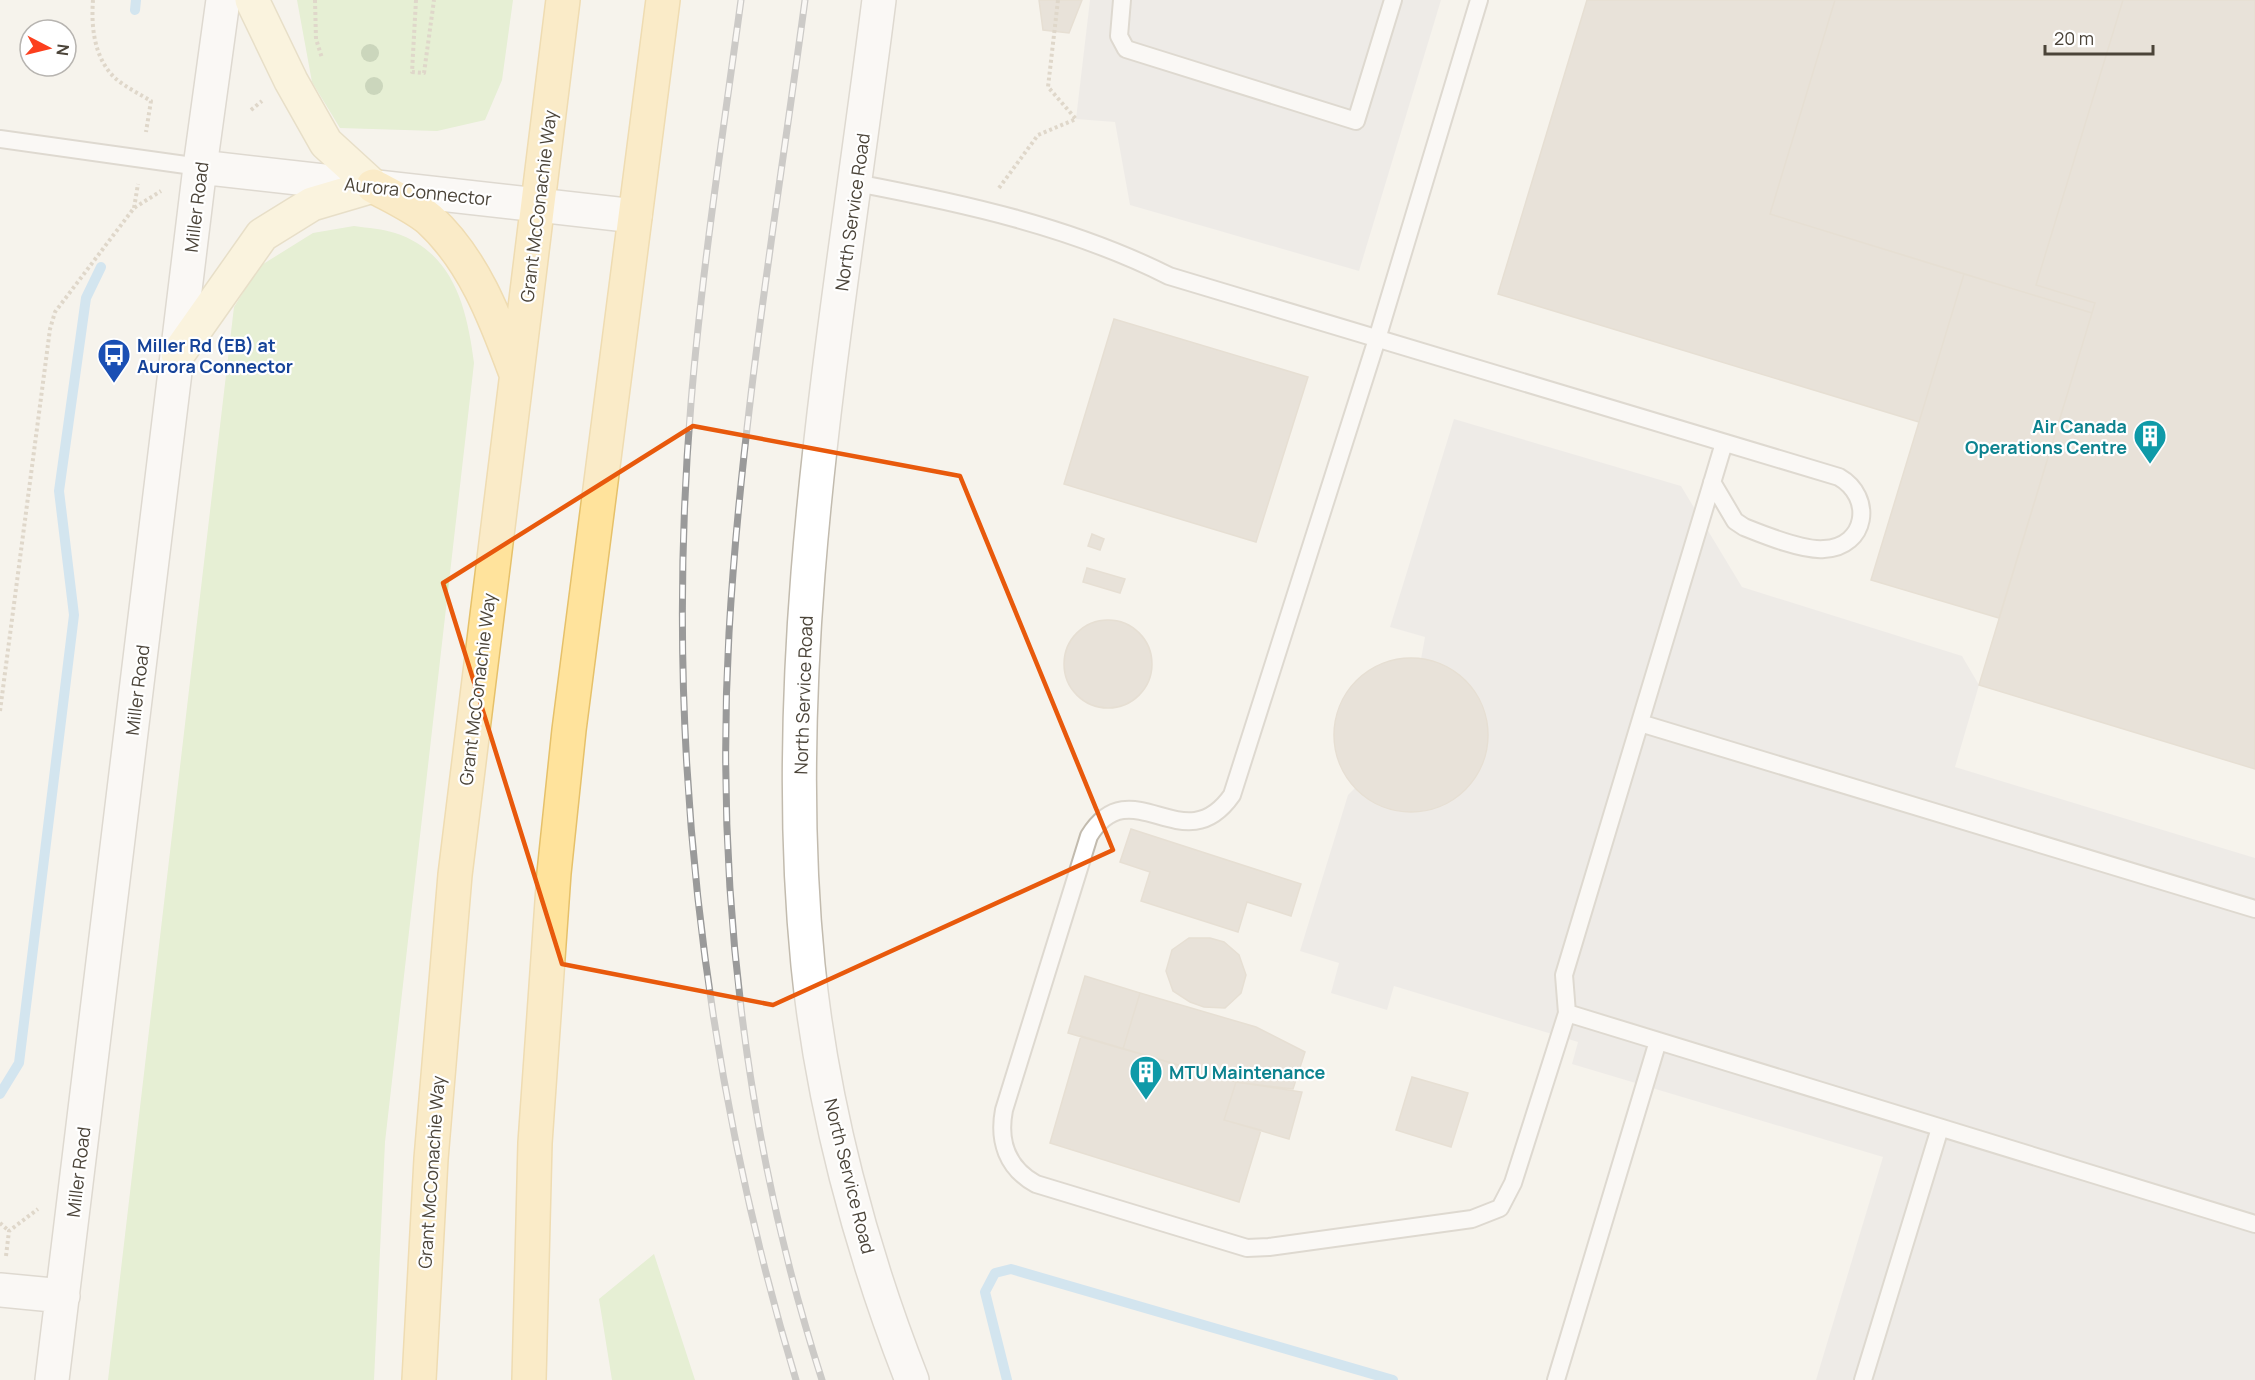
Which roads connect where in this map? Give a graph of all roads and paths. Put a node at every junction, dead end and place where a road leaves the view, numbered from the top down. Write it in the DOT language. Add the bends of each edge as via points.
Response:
graph roads {
  1 [pos="93,0"];
  2 [pos="223,0"];
  3 [pos="252,0"];
  4 [pos="315,0"];
  5 [pos="416,0"];
  6 [pos="434,0"];
  7 [pos="563,0"];
  8 [pos="663,0"];
  9 [pos="879,0"];
  10 [pos="1058,0"];
  11 [pos="1122,0"];
  12 [pos="1393,0"];
  13 [pos="1479,0"];
  14 [pos="323,62"];
  15 [pos="151,101"];
  16 [pos="0,139"];
  17 [pos="200,166"];
  18 [pos="856,183"];
  19 [pos="373,186"];
  20 [pos="538,204"];
  21 [pos="134,208"];
  22 [pos="993,212"];
  23 [pos="635,216"];
  24 [pos="1377,339"];
  25 [pos="178,354"];
  26 [pos="517,375"];
  27 [pos="1724,443"];
  28 [pos="1712,482"];
  29 [pos="0,711"];
  30 [pos="1640,723"];
  31 [pos="2255,909"];
  32 [pos="1567,1013"];
  33 [pos="1658,1041"];
  34 [pos="1940,1128"];
  35 [pos="0,1223"];
  36 [pos="2255,1224"];
  37 [pos="9,1231"];
  38 [pos="0,1290"];
  39 [pos="63,1296"];
  40 [pos="52,1380"];
  41 [pos="419,1380"];
  42 [pos="529,1380"];
  43 [pos="912,1380"];
  44 [pos="1556,1380"];
  45 [pos="1863,1380"];
  1 -- 15 [label="path" via="91,25 99,53 115,78"];
  2 -- 17 [label="street, Miller Road"];
  3 -- 19 [label="street" via="326,143"];
  4 -- 14 [label="path" via="316,39"];
  5 -- 6 [label="path" via="412,72 424,73"];
  7 -- 20 [label="main road, Grant McConachie Way"];
  8 -- 23 [label="main road"];
  9 -- 18 [label="street, North Service Road"];
  10 -- 22 [label="path" via="1048,87 1076,119 1038,135 1000,187"];
  11 -- 12 [label="lane" via="1119,36 1126,49 1356,121"];
  13 -- 24 [label="lane"];
  16 -- 17 [label="lane"];
  17 -- 19 [label="street, Aurora Connector"];
  17 -- 25 [label="street, Miller Road"];
  18 -- 22 [label="lane"];
  18 -- 43 [label="street, North Service Road" via="818,479 803,632 799,742 801,853 808,965 835,1122 875,1275"];
  19 -- 20 [label="street, Aurora Connector"];
  19 -- 25 [label="street" via="312,204 262,235"];
  19 -- 26 [label="main road" via="428,219 457,253 491,305"];
  20 -- 23 [label="street, Aurora Connector"];
  20 -- 26 [label="main road, Grant McConachie Way"];
  21 -- 29 [label="path" via="55,312 50,329"];
  22 -- 24 [label="lane" via="1128,256 1169,276"];
  23 -- 42 [label="main road" via="554,873 535,1143"];
  24 -- 27 [label="lane"];
  24 -- 32 [label="lane" via="1232,795 1217,812 1202,821 1181,822 1136,809 1120,809 1096,824 1004,1110 1004,1146 1016,1168 1036,1184 1247,1248 1472,1219 1500,1208 1507,1199"];
  25 -- 39 [label="street, Miller Road"];
  26 -- 41 [label="main road, Grant McConachie Way" via="451,910"];
  27 -- 28 [label="lane"];
  27 -- 28 [label="lane" via="1839,477 1860,498 1857,531 1842,545 1815,549 1744,527 1735,521"];
  28 -- 30 [label="lane"];
  30 -- 31 [label="lane"];
  30 -- 32 [label="lane" via="1564,975"];
  32 -- 33 [label="lane"];
  33 -- 34 [label="lane"];
  33 -- 44 [label="lane"];
  34 -- 36 [label="lane"];
  34 -- 45 [label="lane"];
  35 -- 37 [label="path"];
  38 -- 39 [label="street"];
  39 -- 40 [label="street, Miller Road"];
}
